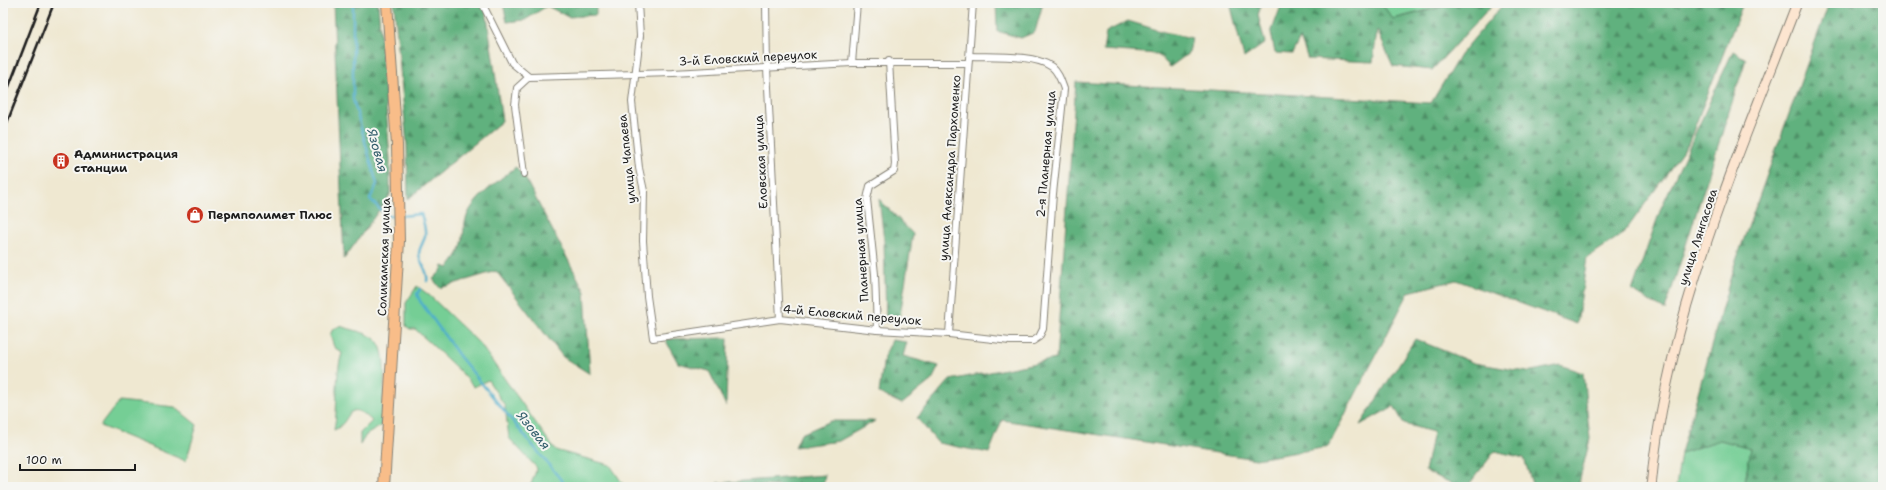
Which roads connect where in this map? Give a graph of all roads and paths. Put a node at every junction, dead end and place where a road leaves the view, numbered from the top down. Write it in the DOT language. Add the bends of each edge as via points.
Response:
graph roads {
  1 [pos="387,3"];
  2 [pos="482,3"];
  3 [pos="638,3"];
  4 [pos="766,3"];
  5 [pos="857,3"];
  6 [pos="973,3"];
  7 [pos="1797,3"];
  8 [pos="969,60"];
  9 [pos="890,62"];
  10 [pos="852,63"];
  11 [pos="767,68"];
  12 [pos="636,74"];
  13 [pos="529,77"];
  14 [pos="524,174"];
  15 [pos="780,319"];
  16 [pos="1043,329"];
  17 [pos="877,330"];
  18 [pos="949,334"];
  19 [pos="653,338"];
  20 [pos="384,487"];
  21 [pos="1651,487"];
  1 -- 20 [label="main road, Соликамская улица" via="399,188 399,241"];
  2 -- 13 [label="street" via="512,63"];
  3 -- 12 [label="street, улица Чапаева" via="640,36"];
  4 -- 11 [label="street, Еловская улица"];
  5 -- 10 [label="street"];
  6 -- 8 [label="street, улица Александра Пархоменко"];
  7 -- 21 [label="main road, улица Лянгасова" via="1706,242 1670,369 1654,452"];
  8 -- 9 [label="street, 3-й Еловский переулок"];
  8 -- 16 [label="street, 2-я Планерная улица" via="1016,58 1042,62 1052,67 1064,89"];
  8 -- 18 [label="street, улица Александра Пархоменко"];
  9 -- 10 [label="street, 3-й Еловский переулок"];
  9 -- 17 [label="street, Планерная улица" via="894,171 870,186 867,199 875,274"];
  10 -- 11 [label="street, 3-й Еловский переулок"];
  11 -- 12 [label="street, 3-й Еловский переулок"];
  11 -- 15 [label="street, Еловская улица"];
  12 -- 13 [label="street, 3-й Еловский переулок"];
  12 -- 19 [label="street, улица Чапаева" via="632,102 644,191 643,241"];
  13 -- 14 [label="street" via="517,88 515,105"];
  15 -- 17 [label="street, 4-й Еловский переулок"];
  15 -- 19 [label="street, 4-й Еловский переулок"];
  16 -- 18 [label="street, 4-й Еловский переулок" via="1033,341"];
  17 -- 18 [label="street, 4-й Еловский переулок"];
}
